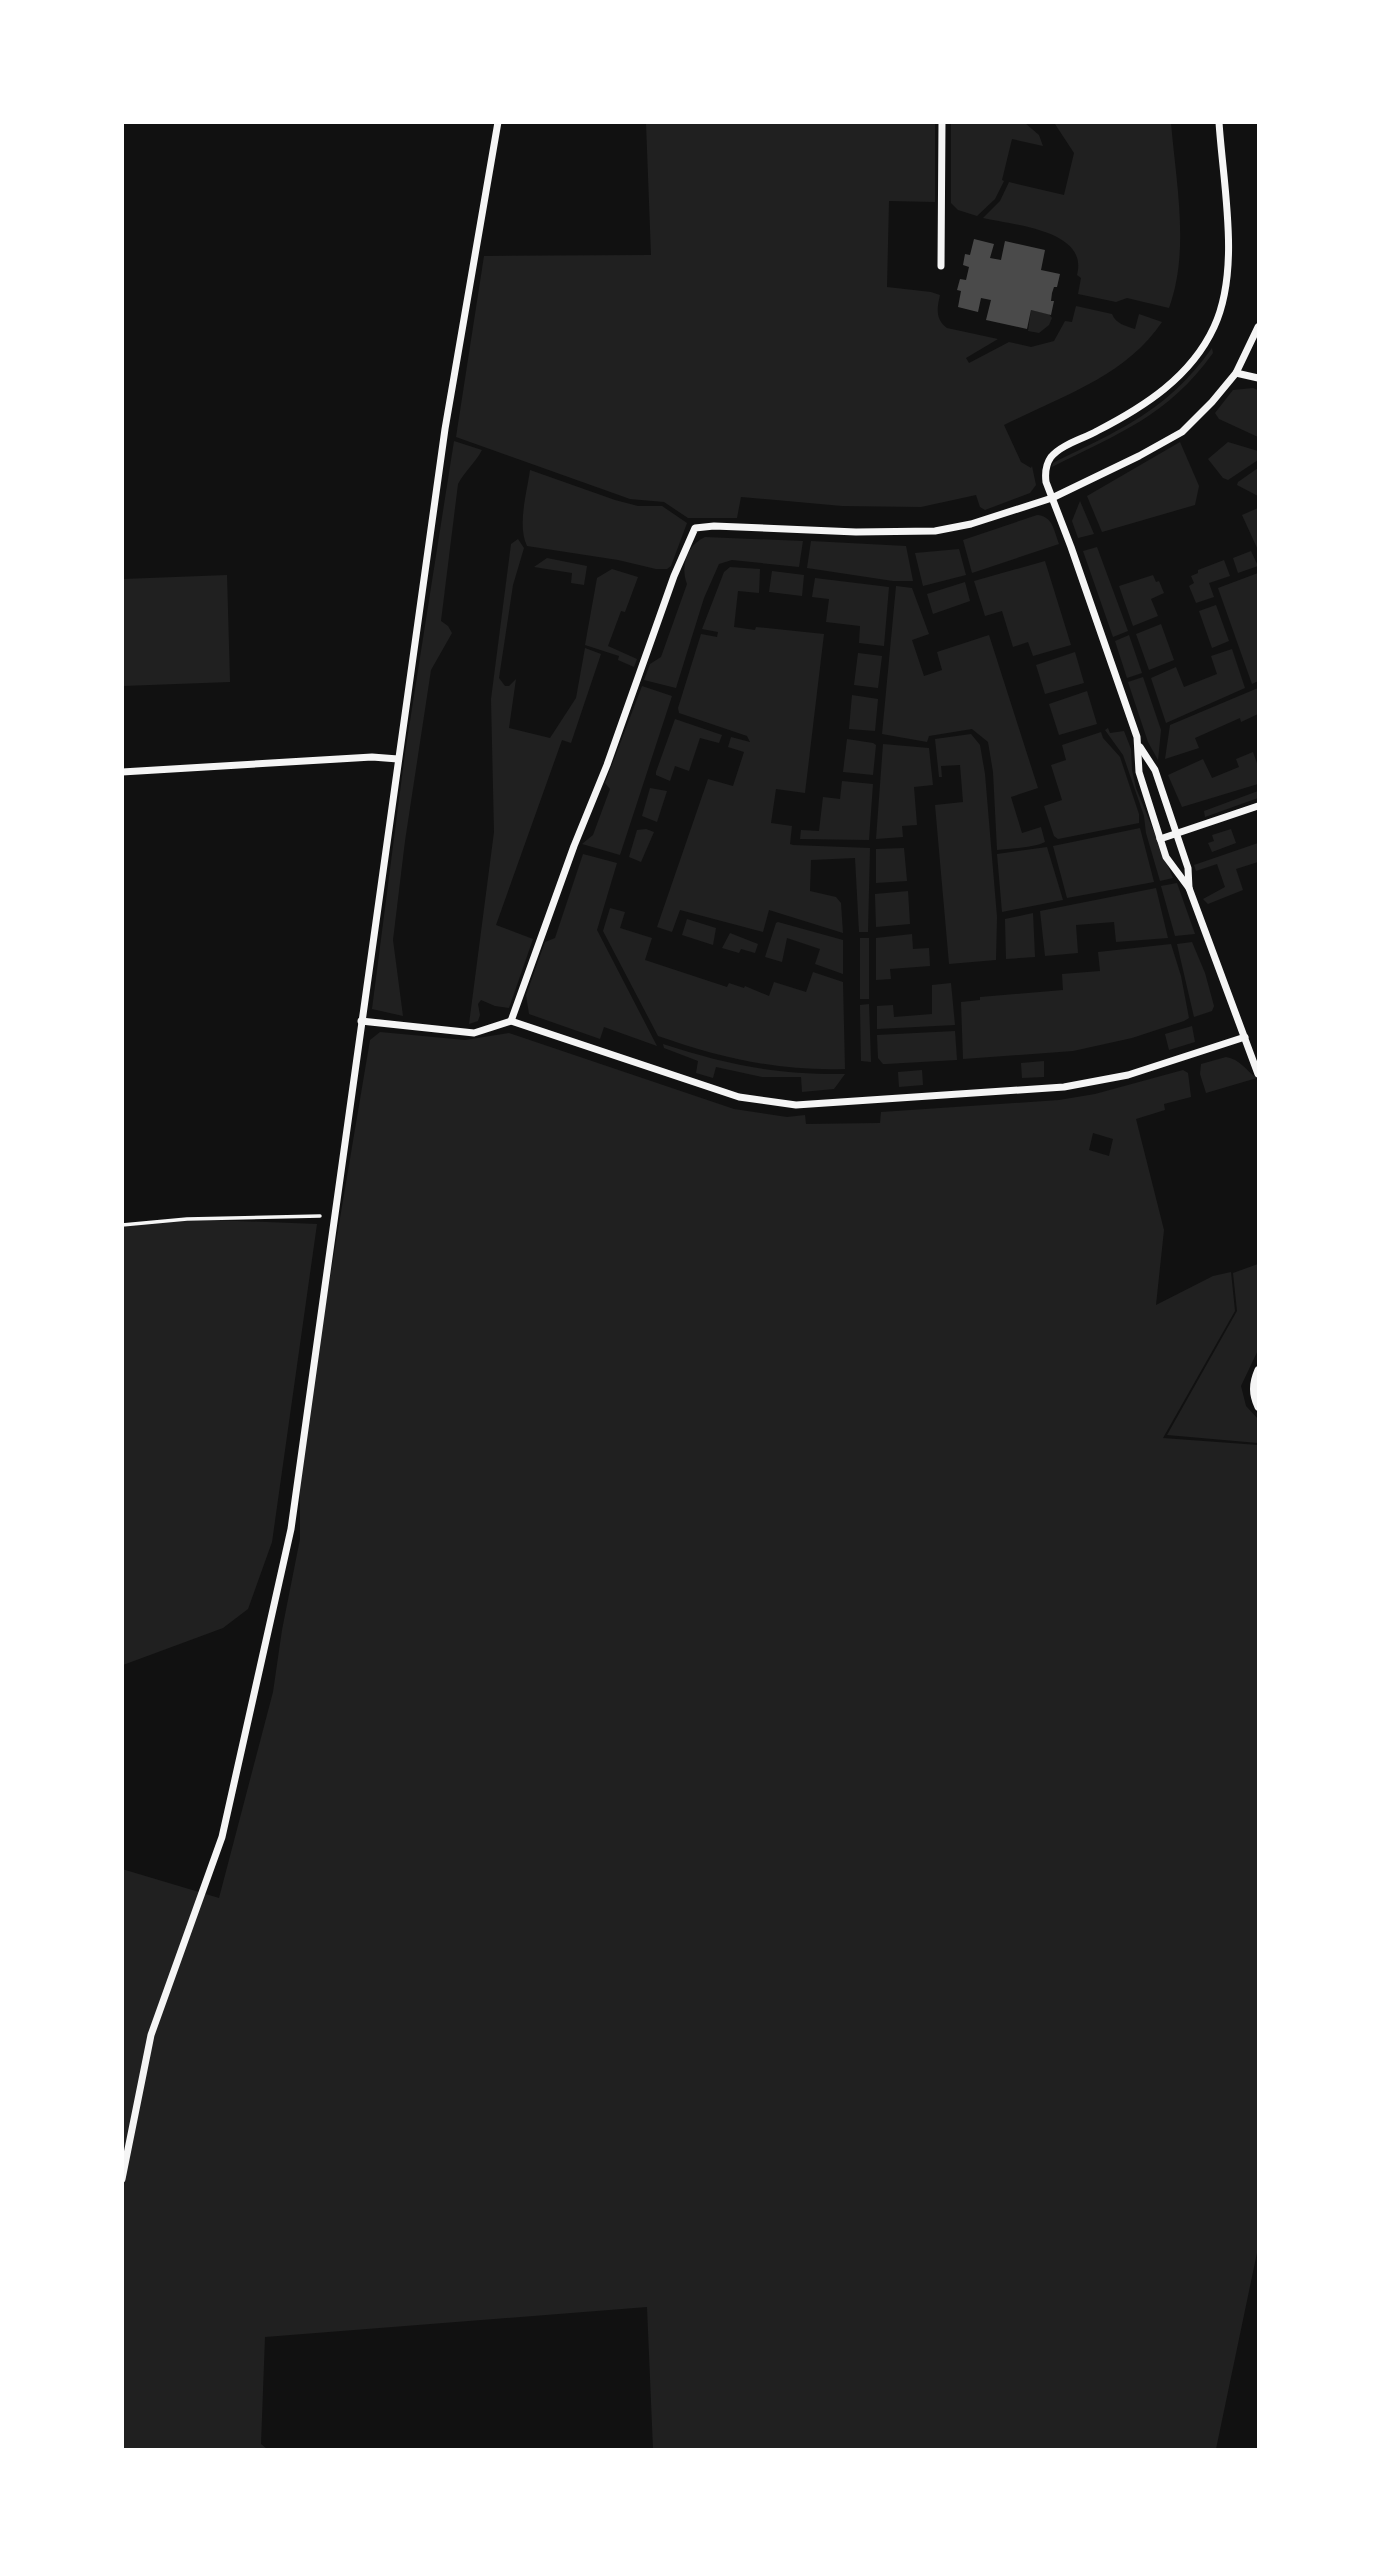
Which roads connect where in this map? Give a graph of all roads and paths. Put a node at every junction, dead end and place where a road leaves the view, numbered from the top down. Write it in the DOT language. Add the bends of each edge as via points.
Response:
graph roads {
  1 [pos="498,122"];
  2 [pos="942,122"];
  3 [pos="1219,122"];
  4 [pos="941,266"];
  5 [pos="1258,327"];
  6 [pos="1236,373"];
  7 [pos="1258,378"];
  8 [pos="1052,498"];
  9 [pos="1139,746"];
  10 [pos="398,759"];
  11 [pos="122,772"];
  12 [pos="1258,806"];
  13 [pos="1175,835"];
  14 [pos="1160,839"];
  15 [pos="1189,888"];
  16 [pos="361,1021"];
  17 [pos="511,1021"];
  18 [pos="1245,1037"];
  19 [pos="1258,1074"];
  20 [pos="333,1215"];
  21 [pos="122,1225"];
  22 [pos="1258,1370"];
  23 [pos="1258,1407"];
  24 [pos="122,2179"];
  1 -- 10 [label="street" via="445,429"];
  2 -- 4 [label="street"];
  3 -- 8 [label="street" via="1228,264 1227,287 1215,326 1187,368 1153,399 1051,457 1045,475"];
  5 -- 6 [label="street"];
  6 -- 7 [label="street"];
  6 -- 8 [label="street" via="1182,432"];
  8 -- 9 [label="street"];
  8 -- 17 [label="street" via="936,531 695,528"];
  9 -- 13 [label="street" via="1154,770"];
  9 -- 14 [label="street" via="1139,772"];
  10 -- 11 [label="street"];
  10 -- 16 [label="street"];
  12 -- 13 [label="street"];
  13 -- 14 [label="street"];
  13 -- 15 [label="street" via="1188,868"];
  14 -- 15 [label="street" via="1166,857"];
  15 -- 18 [label="street"];
  16 -- 17 [label="street" via="474,1033"];
  16 -- 20 [label="street"];
  17 -- 18 [label="street" via="739,1097 796,1105 1064,1087 1128,1076"];
  18 -- 19 [label="street"];
  20 -- 21 [label="path"];
  20 -- 24 [label="street" via="291,1529 222,1837 151,2035"];
  22 -- 23 [label="street" via="1253,1393"];
}
